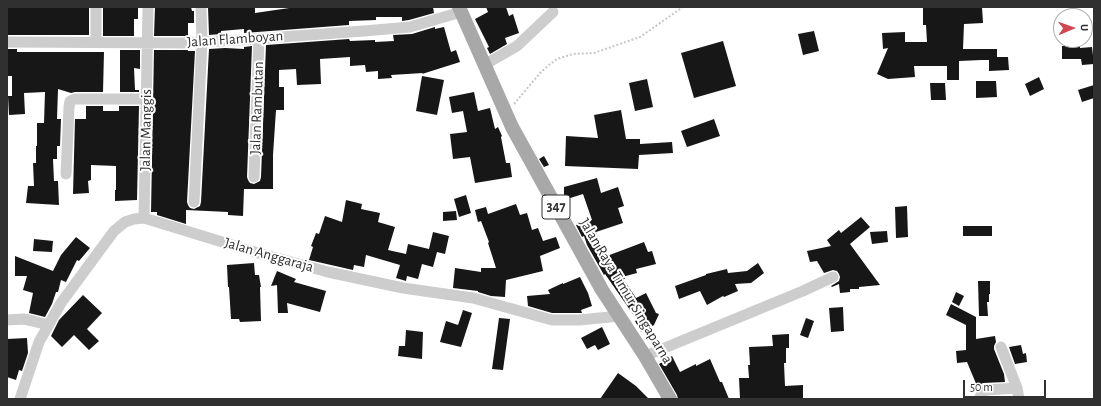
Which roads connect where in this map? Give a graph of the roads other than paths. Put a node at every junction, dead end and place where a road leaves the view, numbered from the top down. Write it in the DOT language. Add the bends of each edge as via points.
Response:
graph roads {
  1 [pos="96,7"];
  2 [pos="148,7"];
  3 [pos="201,7"];
  4 [pos="460,10"];
  5 [pos="553,12"];
  6 [pos="259,38"];
  7 [pos="7,42"];
  8 [pos="96,42"];
  9 [pos="202,42"];
  10 [pos="148,43"];
  11 [pos="484,65"];
  12 [pos="147,99"];
  13 [pos="66,174"];
  14 [pos="254,177"];
  15 [pos="194,202"];
  16 [pos="144,218"];
  17 [pos="833,277"];
  18 [pos="620,316"];
  19 [pos="7,320"];
  20 [pos="48,325"];
  21 [pos="1001,347"];
  22 [pos="645,356"];
  23 [pos="1017,388"];
  24 [pos="20,399"];
  25 [pos="670,399"];
  26 [pos="979,399"];
  27 [pos="1019,399"];
  1 -- 8 [label="street"];
  2 -- 10 [label="street, Jalan Manggis"];
  3 -- 9 [label="street"];
  4 -- 6 [label="street, Jalan Flamboyan" via="410,27"];
  4 -- 11 [label="main road, Jalan Raya Timur Singaparna / 347"];
  5 -- 11 [label="street" via="517,46"];
  6 -- 9 [label="street, Jalan Flamboyan"];
  6 -- 14 [label="street, Jalan Rambutan"];
  7 -- 8 [label="street, Jalan Flamboyan"];
  8 -- 10 [label="street, Jalan Flamboyan"];
  9 -- 10 [label="street, Jalan Flamboyan"];
  9 -- 15 [label="street"];
  10 -- 12 [label="street, Jalan Manggis"];
  11 -- 18 [label="main road, Jalan Raya Timur Singaparna / 347" via="512,127 602,290"];
  12 -- 13 [label="street" via="70,101"];
  12 -- 16 [label="street, Jalan Manggis"];
  16 -- 18 [label="street, Jalan Anggaraja" via="328,272 403,288 473,298 552,320"];
  16 -- 20 [label="street, Jalan Anggaraja" via="125,222 114,231 60,303"];
  17 -- 22 [label="street" via="803,292"];
  18 -- 22 [label="main road, Jalan Raya Timur Singaparna / 347"];
  19 -- 20 [label="street" via="23,319"];
  20 -- 24 [label="street, Jalan Anggaraja" via="37,347"];
  21 -- 23 [label="street"];
  22 -- 25 [label="main road, Jalan Raya Timur Singaparna / 347"];
  23 -- 26 [label="street" via="986,390"];
  23 -- 27 [label="street"];
}
